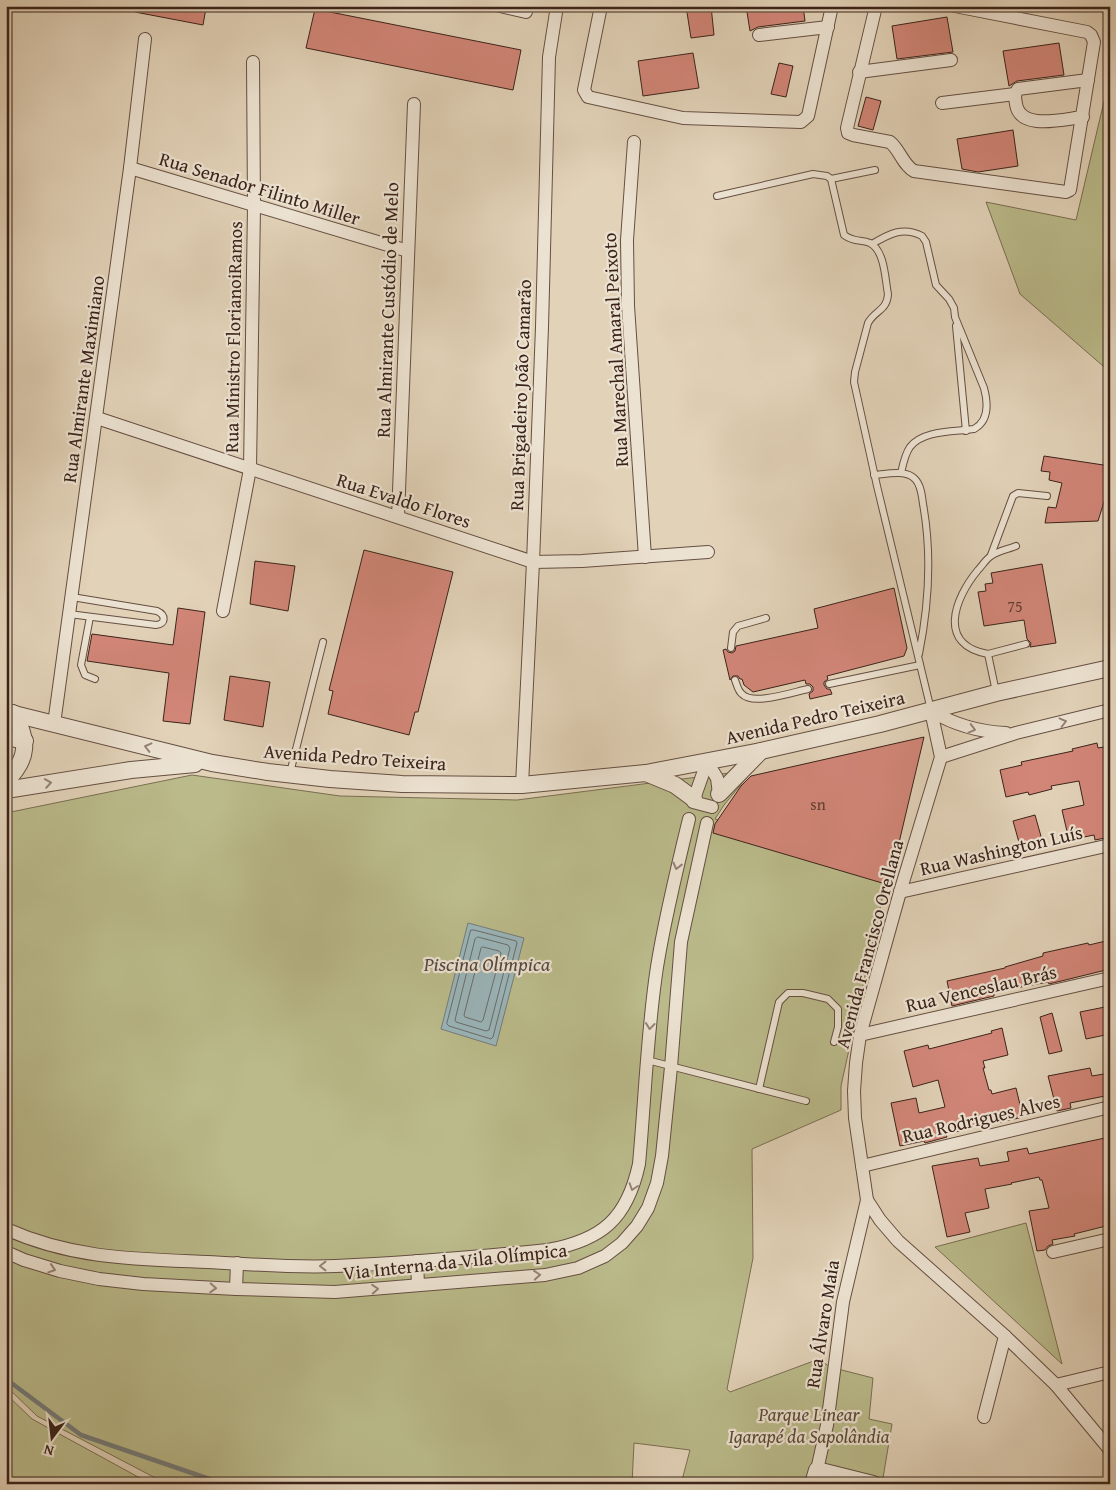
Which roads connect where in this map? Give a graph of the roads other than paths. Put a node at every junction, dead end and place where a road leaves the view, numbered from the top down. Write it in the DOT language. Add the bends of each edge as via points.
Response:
graph roads {
  1 [pos="500,6"];
  2 [pos="557,6"];
  3 [pos="601,6"];
  4 [pos="832,6"];
  5 [pos="876,6"];
  6 [pos="955,6"];
  7 [pos="526,12"];
  8 [pos="828,27"];
  9 [pos="759,35"];
  10 [pos="145,39"];
  11 [pos="951,60"];
  12 [pos="253,62"];
  13 [pos="859,72"];
  14 [pos="1088,80"];
  15 [pos="1015,94"];
  16 [pos="942,103"];
  17 [pos="414,104"];
  18 [pos="1082,117"];
  19 [pos="634,142"];
  20 [pos="130,168"];
  21 [pos="875,170"];
  22 [pos="831,179"];
  23 [pos="717,196"];
  24 [pos="254,206"];
  25 [pos="872,244"];
  26 [pos="408,251"];
  27 [pos="955,317"];
  28 [pos="97,418"];
  29 [pos="966,431"];
  30 [pos="250,469"];
  31 [pos="901,473"];
  32 [pos="874,475"];
  33 [pos="1047,496"];
  34 [pos="398,517"];
  35 [pos="1016,546"];
  36 [pos="708,552"];
  37 [pos="991,555"];
  38 [pos="645,557"];
  39 [pos="533,562"];
  40 [pos="72,598"];
  41 [pos="224,610"];
  42 [pos="69,614"];
  43 [pos="90,617"];
  44 [pos="766,618"];
  45 [pos="323,642"];
  46 [pos="1026,644"];
  47 [pos="731,648"];
  48 [pos="988,654"];
  49 [pos="919,657"];
  50 [pos="920,665"];
  51 [pos="1110,668"];
  52 [pos="95,679"];
  53 [pos="735,680"];
  54 [pos="829,684"];
  55 [pos="808,689"];
  56 [pos="996,693"];
  57 [pos="1110,710"];
  58 [pos="931,711"];
  59 [pos="9,713"];
  60 [pos="54,724"];
  61 [pos="1016,733"];
  62 [pos="6,737"];
  63 [pos="25,741"];
  64 [pos="761,751"];
  65 [pos="941,757"];
  66 [pos="707,762"];
  67 [pos="212,763"];
  68 [pos="646,773"];
  69 [pos="290,775"];
  70 [pos="6,780"];
  71 [pos="522,785"];
  72 [pos="6,790"];
  73 [pos="694,801"];
  74 [pos="716,801"];
  75 [pos="689,819"];
  76 [pos="707,824"];
  77 [pos="1110,845"];
  78 [pos="900,892"];
  79 [pos="661,942"];
  80 [pos="681,942"];
  81 [pos="1110,978"];
  82 [pos="860,1036"];
  83 [pos="834,1042"];
  84 [pos="646,1060"];
  85 [pos="671,1067"];
  86 [pos="759,1089"];
  87 [pos="806,1101"];
  88 [pos="1110,1107"];
  89 [pos="862,1166"];
  90 [pos="866,1200"];
  91 [pos="6,1229"];
  92 [pos="1110,1239"];
  93 [pos="6,1252"];
  94 [pos="1053,1252"];
  95 [pos="496,1255"];
  96 [pos="101,1256"];
  97 [pos="417,1261"];
  98 [pos="237,1263"];
  99 [pos="99,1279"];
  100 [pos="497,1279"];
  101 [pos="418,1285"];
  102 [pos="236,1289"];
  103 [pos="1005,1336"];
  104 [pos="1110,1372"];
  105 [pos="1056,1385"];
  106 [pos="984,1417"];
  107 [pos="1110,1450"];
  108 [pos="815,1477"];
  109 [pos="873,1484"];
  1 -- 7 [label="street"];
  2 -- 39 [label="street, Rua Brigadeiro João Camarão" via="548,57"];
  3 -- 8 [label="street" via="585,94 683,118 801,122 808,116"];
  4 -- 8 [label="street"];
  5 -- 13 [label="street"];
  6 -- 14 [label="street" via="1086,32 1094,42"];
  8 -- 9 [label="street"];
  10 -- 20 [label="street, Rua Almirante Maximiano"];
  11 -- 13 [label="street"];
  12 -- 24 [label="street, Rua Ministro FlorianoiRamos"];
  13 -- 18 [label="street" via="846,128 848,132 890,142 909,169 914,171 1066,192 1072,185"];
  14 -- 15 [label="street" via="1018,89"];
  14 -- 18 [label="street"];
  15 -- 16 [label="street"];
  15 -- 18 [label="street" via="1017,110 1026,119 1038,122"];
  17 -- 26 [label="street, Rua Almirante Custódio de Melo"];
  19 -- 38 [label="street, Rua Marechal Amaral Peixoto" via="627,240 628,306"];
  20 -- 24 [label="street, Rua Senador Filinto Miller"];
  20 -- 28 [label="street, Rua Almirante Maximiano"];
  21 -- 22 [label="lane"];
  22 -- 23 [label="lane" via="813,174"];
  22 -- 25 [label="lane" via="844,235"];
  24 -- 26 [label="street, Rua Senador Filinto Miller"];
  24 -- 30 [label="street, Rua Ministro FlorianoiRamos"];
  25 -- 27 [label="lane" via="887,235 906,230 922,236 936,285 949,299"];
  25 -- 32 [label="lane" via="881,258 888,301 868,323 854,382"];
  26 -- 34 [label="street, Rua Almirante Custódio de Melo"];
  27 -- 29 [label="lane"];
  27 -- 29 [label="lane" via="987,400 984,420 974,430"];
  28 -- 30 [label="street, Rua Evaldo Flores"];
  28 -- 40 [label="street, Rua Almirante Maximiano"];
  29 -- 31 [label="lane" via="917,439 909,448"];
  30 -- 34 [label="street, Rua Evaldo Flores"];
  30 -- 41 [label="street, Rua Ministro FlorianoiRamos"];
  31 -- 32 [label="lane"];
  31 -- 49 [label="lane" via="916,479 920,486 928,536 927,610"];
  32 -- 49 [label="lane"];
  33 -- 37 [label="lane" via="1018,493 1013,496"];
  34 -- 39 [label="street, Rua Evaldo Flores"];
  35 -- 37 [label="lane"];
  36 -- 38 [label="street, Rua Evaldo Flores"];
  37 -- 48 [label="lane" via="967,583 955,611 955,632 977,652"];
  38 -- 39 [label="street, Rua Evaldo Flores"];
  39 -- 71 [label="street, Rua Brigadeiro João Camarão"];
  40 -- 42 [label="street, Rua Almirante Maximiano"];
  40 -- 43 [label="lane" via="157,611 162,613 164,621 156,625"];
  42 -- 43 [label="lane"];
  42 -- 60 [label="street, Rua Almirante Maximiano"];
  43 -- 52 [label="lane" via="81,665 85,675"];
  44 -- 47 [label="lane" via="738,626 733,632"];
  45 -- 69 [label="lane"];
  46 -- 48 [label="lane"];
  48 -- 56 [label="lane"];
  49 -- 50 [label="lane"];
  50 -- 54 [label="lane"];
  50 -- 58 [label="lane"];
  51 -- 56 [label="street, Avenida Pedro Teixeira"];
  53 -- 55 [label="lane" via="742,694 749,699"];
  56 -- 58 [label="street, Avenida Pedro Teixeira"];
  61 -- 57 [label="street, Avenida Pedro Teixeira, one-way"];
  58 -- 61 [label="street, Avenida Pedro Teixeira, one-way" via="968,728"];
  58 -- 64 [label="street, Avenida Pedro Teixeira"];
  58 -- 65 [label="street, Avenida Francisco Orellana"];
  59 -- 60 [label="street, Avenida Pedro Teixeira"];
  59 -- 63 [label="street"];
  67 -- 60 [label="street, Avenida Pedro Teixeira, one-way"];
  61 -- 65 [label="street, Avenida Pedro Teixeira"];
  62 -- 63 [label="street"];
  63 -- 70 [label="street" via="21,760"];
  64 -- 66 [label="street, Avenida Pedro Teixeira"];
  64 -- 74 [label="street"];
  65 -- 78 [label="street, Avenida Francisco Orellana"];
  66 -- 68 [label="street, Avenida Pedro Teixeira"];
  66 -- 73 [label="street, Avenida Pedro Teixeira"];
  66 -- 74 [label="street, Avenida Pedro Teixeira" via="717,778"];
  67 -- 69 [label="street, Avenida Pedro Teixeira"];
  72 -- 67 [label="street, one-way" via="131,770"];
  68 -- 71 [label="street, Avenida Pedro Teixeira"];
  68 -- 73 [label="street" via="676,785"];
  69 -- 71 [label="street, Avenida Pedro Teixeira" via="402,784"];
  73 -- 74 [label="street"];
  75 -- 79 [label="street, Via Interna da Vila Olímpica, one-way"];
  76 -- 80 [label="street, Via Interna da Vila Olímpica"];
  77 -- 78 [label="street, Rua Washington Luís"];
  78 -- 82 [label="street, Avenida Francisco Orellana"];
  79 -- 80 [label="street"];
  79 -- 84 [label="street, Via Interna da Vila Olímpica, one-way"];
  80 -- 85 [label="street, Via Interna da Vila Olímpica"];
  81 -- 82 [label="street, Rua Venceslau Brás"];
  82 -- 89 [label="street, Avenida Francisco Orellana" via="854,1091"];
  83 -- 86 [label="lane" via="838,1009 828,999 788,993 779,1002"];
  84 -- 85 [label="lane"];
  84 -- 95 [label="street, Via Interna da Vila Olímpica, one-way" via="638,1164 630,1196 621,1210 593,1237 571,1246"];
  85 -- 86 [label="lane"];
  100 -- 85 [label="street, Via Interna da Vila Olímpica, one-way" via="578,1268 605,1256 637,1226 648,1208 662,1156"];
  86 -- 87 [label="lane"];
  88 -- 89 [label="street, Rua Rodrigues Alves"];
  89 -- 90 [label="street, Avenida Francisco Orellana"];
  90 -- 103 [label="street, Avenida Francisco Orellana" via="898,1241"];
  90 -- 108 [label="street, Rua Álvaro Maia" via="843,1302 827,1424"];
  91 -- 96 [label="street, Via Interna da Vila Olímpica" via="38,1242"];
  92 -- 94 [label="street"];
  93 -- 99 [label="street, Via Interna da Vila Olímpica, one-way" via="60,1271"];
  95 -- 97 [label="street, Via Interna da Vila Olímpica"];
  95 -- 100 [label="street"];
  96 -- 98 [label="street, Via Interna da Vila Olímpica"];
  96 -- 99 [label="street"];
  97 -- 98 [label="street, Via Interna da Vila Olímpica, one-way" via="335,1266"];
  97 -- 101 [label="street"];
  98 -- 102 [label="street"];
  99 -- 102 [label="street, Via Interna da Vila Olímpica, one-way"];
  100 -- 101 [label="street, Via Interna da Vila Olímpica"];
  102 -- 101 [label="street, Via Interna da Vila Olímpica, one-way" via="336,1292"];
  103 -- 105 [label="street, Avenida Francisco Orellana"];
  103 -- 106 [label="street"];
  104 -- 105 [label="street"];
  105 -- 107 [label="street, Avenida Francisco Orellana"];
  108 -- 109 [label="street"];
}
